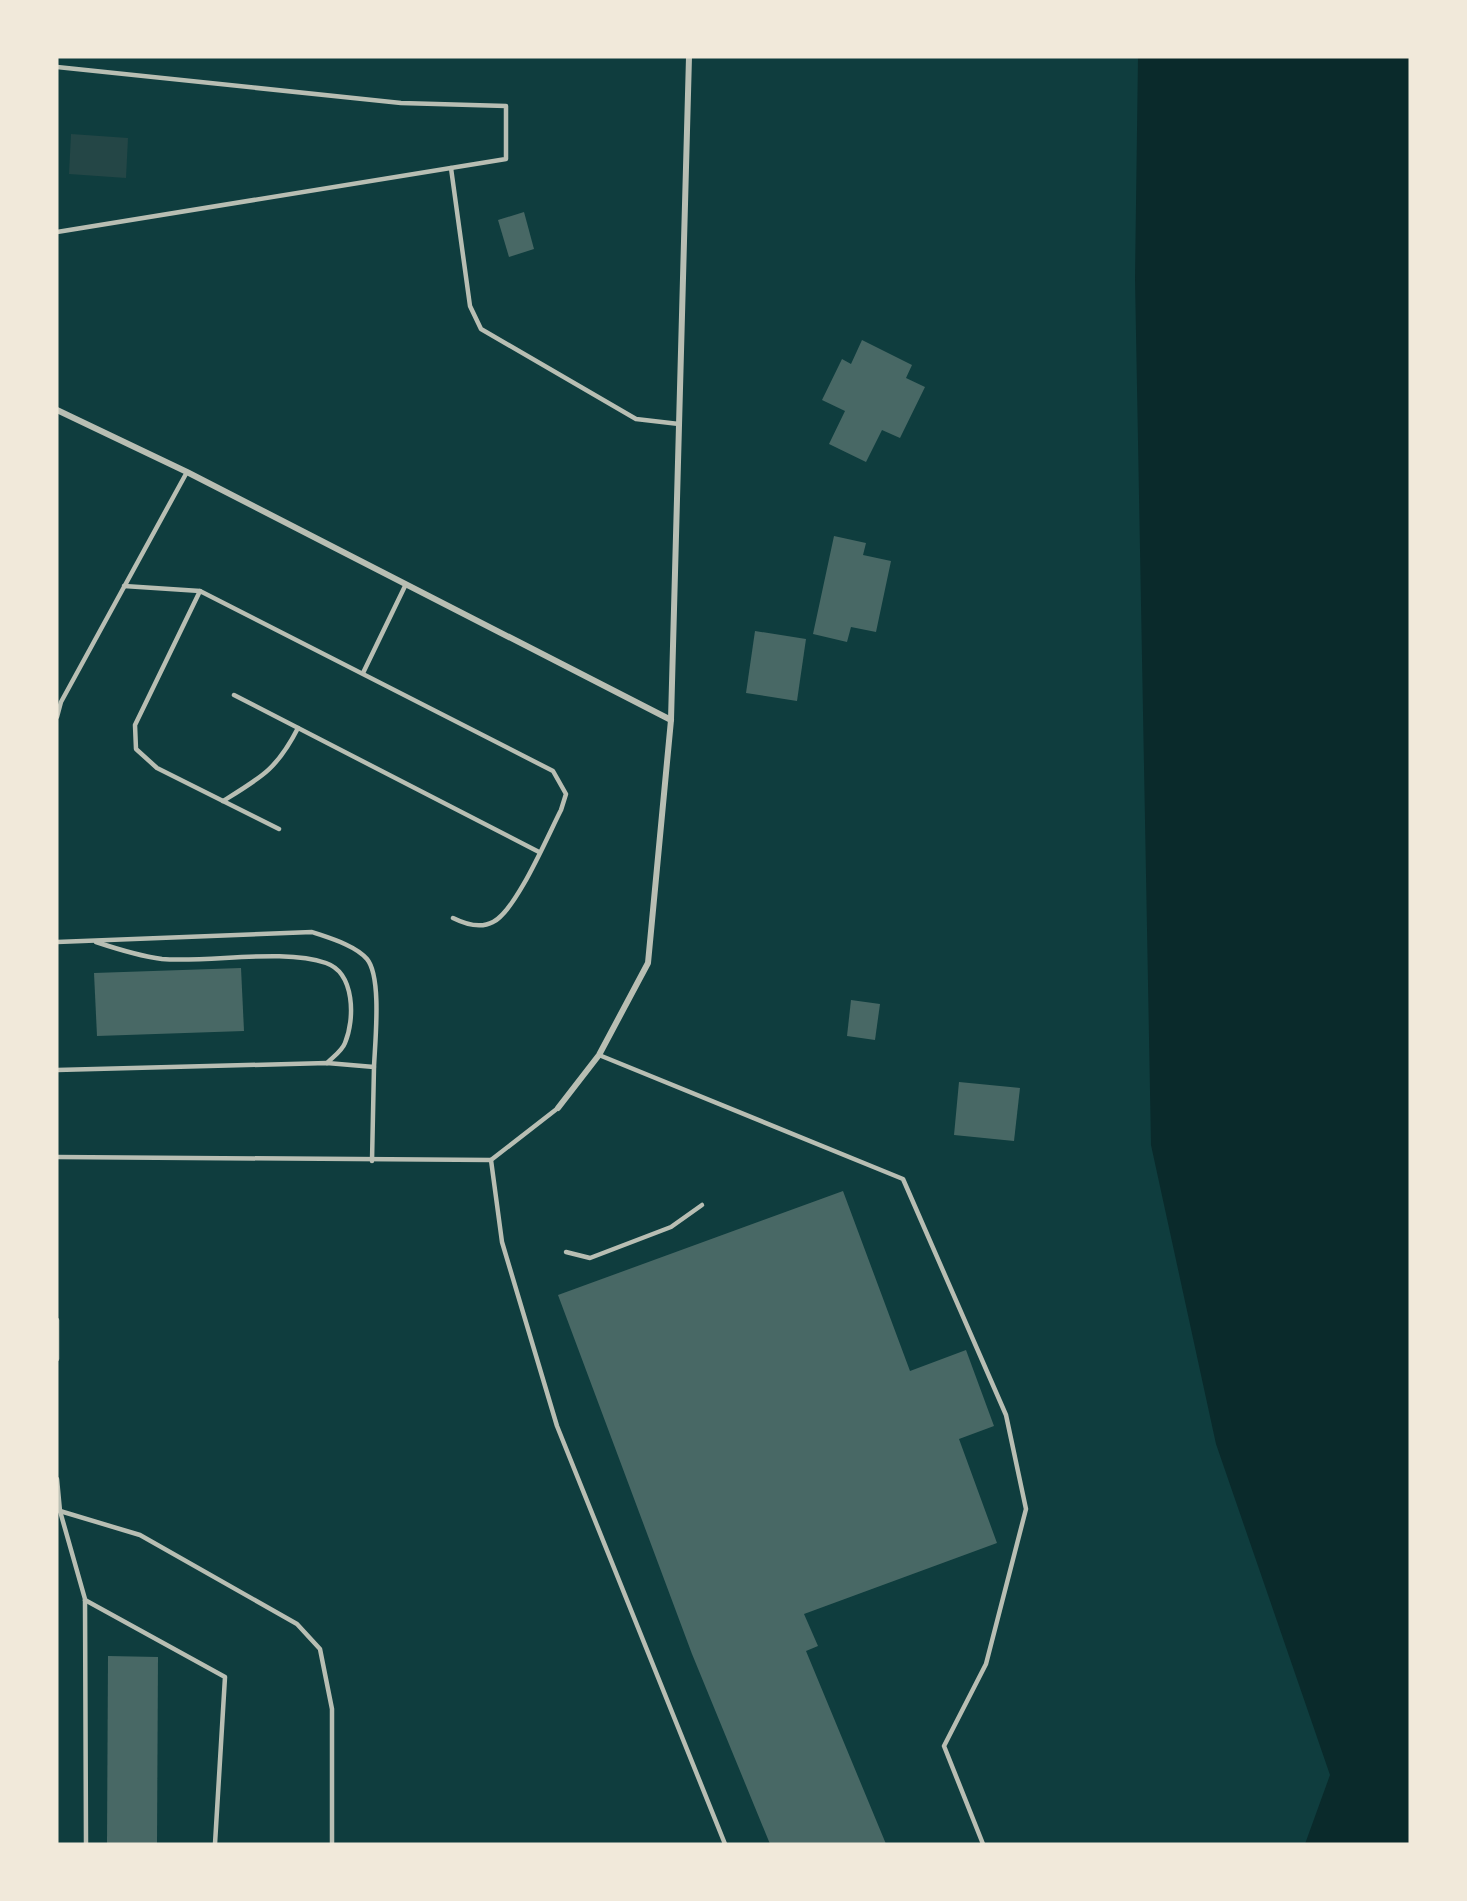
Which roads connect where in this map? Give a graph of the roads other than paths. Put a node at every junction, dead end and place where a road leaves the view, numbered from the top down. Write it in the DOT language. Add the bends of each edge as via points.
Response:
graph roads {
  1 [pos="689,57"];
  2 [pos="57,67"];
  3 [pos="451,168"];
  4 [pos="57,232"];
  5 [pos="57,410"];
  6 [pos="679,424"];
  7 [pos="187,472"];
  8 [pos="406,584"];
  9 [pos="124,586"];
  10 [pos="200,591"];
  11 [pos="363,673"];
  12 [pos="234,694"];
  13 [pos="57,717"];
  14 [pos="671,720"];
  15 [pos="298,728"];
  16 [pos="223,801"];
  17 [pos="279,829"];
  18 [pos="539,852"];
  19 [pos="453,918"];
  20 [pos="90,940"];
  21 [pos="57,942"];
  22 [pos="599,1055"];
  23 [pos="327,1063"];
  24 [pos="374,1067"];
  25 [pos="57,1070"];
  26 [pos="558,1108"];
  27 [pos="57,1157"];
  28 [pos="491,1160"];
  29 [pos="372,1161"];
  30 [pos="702,1204"];
  31 [pos="566,1252"];
  32 [pos="57,1320"];
  33 [pos="57,1359"];
  34 [pos="57,1479"];
  35 [pos="60,1511"];
  36 [pos="85,1599"];
  37 [pos="86,1844"];
  38 [pos="215,1844"];
  39 [pos="332,1844"];
  40 [pos="725,1844"];
  41 [pos="983,1844"];
  1 -- 6 [label="street"];
  2 -- 3 [label="lane" via="401,103 506,106 506,159"];
  3 -- 4 [label="lane"];
  3 -- 6 [label="lane" via="470,306 481,329 636,419"];
  5 -- 7 [label="street"];
  6 -- 14 [label="street"];
  7 -- 8 [label="street"];
  7 -- 9 [label="lane"];
  8 -- 11 [label="lane"];
  8 -- 14 [label="street"];
  9 -- 10 [label="lane"];
  9 -- 13 [label="lane" via="61,702"];
  10 -- 11 [label="lane"];
  10 -- 16 [label="lane" via="135,725 136,749 157,768"];
  11 -- 18 [label="lane" via="554,771 566,794"];
  12 -- 15 [label="lane"];
  14 -- 22 [label="street" via="648,963"];
  15 -- 16 [label="lane" via="283,756 259,779"];
  15 -- 18 [label="lane"];
  16 -- 17 [label="lane"];
  18 -- 19 [label="lane" via="508,910 492,923 469,926"];
  20 -- 21 [label="lane"];
  20 -- 23 [label="lane" via="163,959 297,957 327,963 344,977 351,1002 351,1024 344,1045"];
  20 -- 24 [label="lane" via="312,932 341,943 367,959 375,975"];
  22 -- 26 [label="street"];
  22 -- 41 [label="lane" via="903,1179 1006,1415 1026,1509 986,1664 944,1746"];
  23 -- 24 [label="lane"];
  23 -- 25 [label="lane"];
  24 -- 29 [label="lane"];
  26 -- 28 [label="lane"];
  27 -- 29 [label="lane"];
  28 -- 29 [label="lane"];
  28 -- 40 [label="lane" via="502,1242 557,1425"];
  30 -- 31 [label="lane" via="671,1227 590,1258"];
  32 -- 33 [label="lane"];
  34 -- 35 [label="lane"];
  35 -- 36 [label="lane"];
  35 -- 39 [label="lane" via="140,1535 297,1624 320,1649 332,1709"];
  36 -- 37 [label="lane"];
  36 -- 38 [label="lane" via="225,1677"];
}
